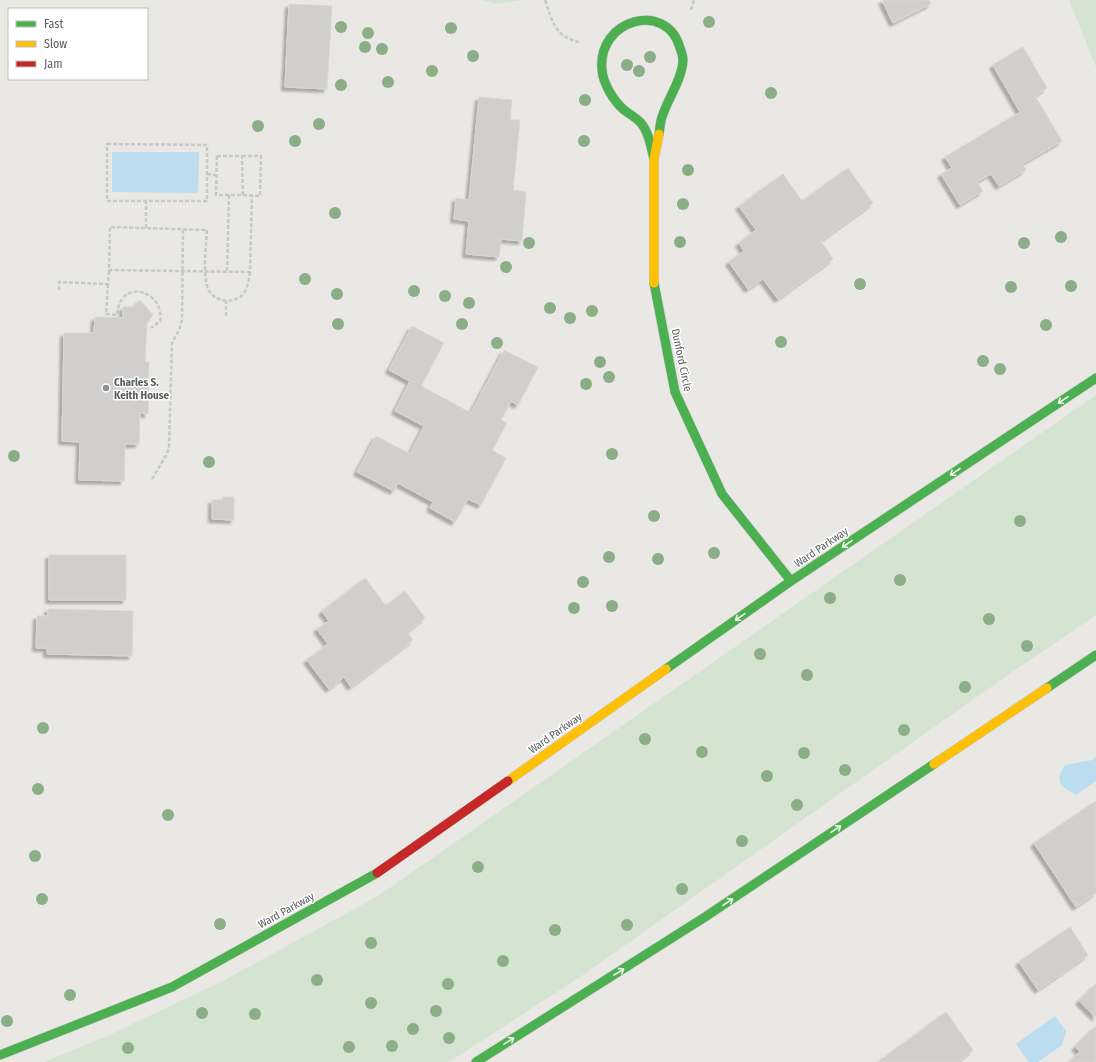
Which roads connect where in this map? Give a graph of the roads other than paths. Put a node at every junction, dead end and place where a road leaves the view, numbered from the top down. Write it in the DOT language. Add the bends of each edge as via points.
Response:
graph roads {
  1 [pos="654,159"];
  2 [pos="1096,378"];
  3 [pos="791,581"];
  4 [pos="1096,655"];
  5 [pos="0,1055"];
  6 [pos="476,1062"];
  1 -- 1 [label="main road, Dunford Circle" via="662,117 678,81 683,59 678,38 667,24 650,17 623,23 610,36 603,52 602,70 607,87 622,108 641,123"];
  1 -- 3 [label="main road, Dunford Circle" via="654,282 675,392 722,494"];
  2 -- 3 [label="main road, Ward Parkway, one-way"];
  3 -- 5 [label="main road, Ward Parkway, one-way" via="372,877 172,986"];
  6 -- 4 [label="main road, one-way" via="705,917"];
}
